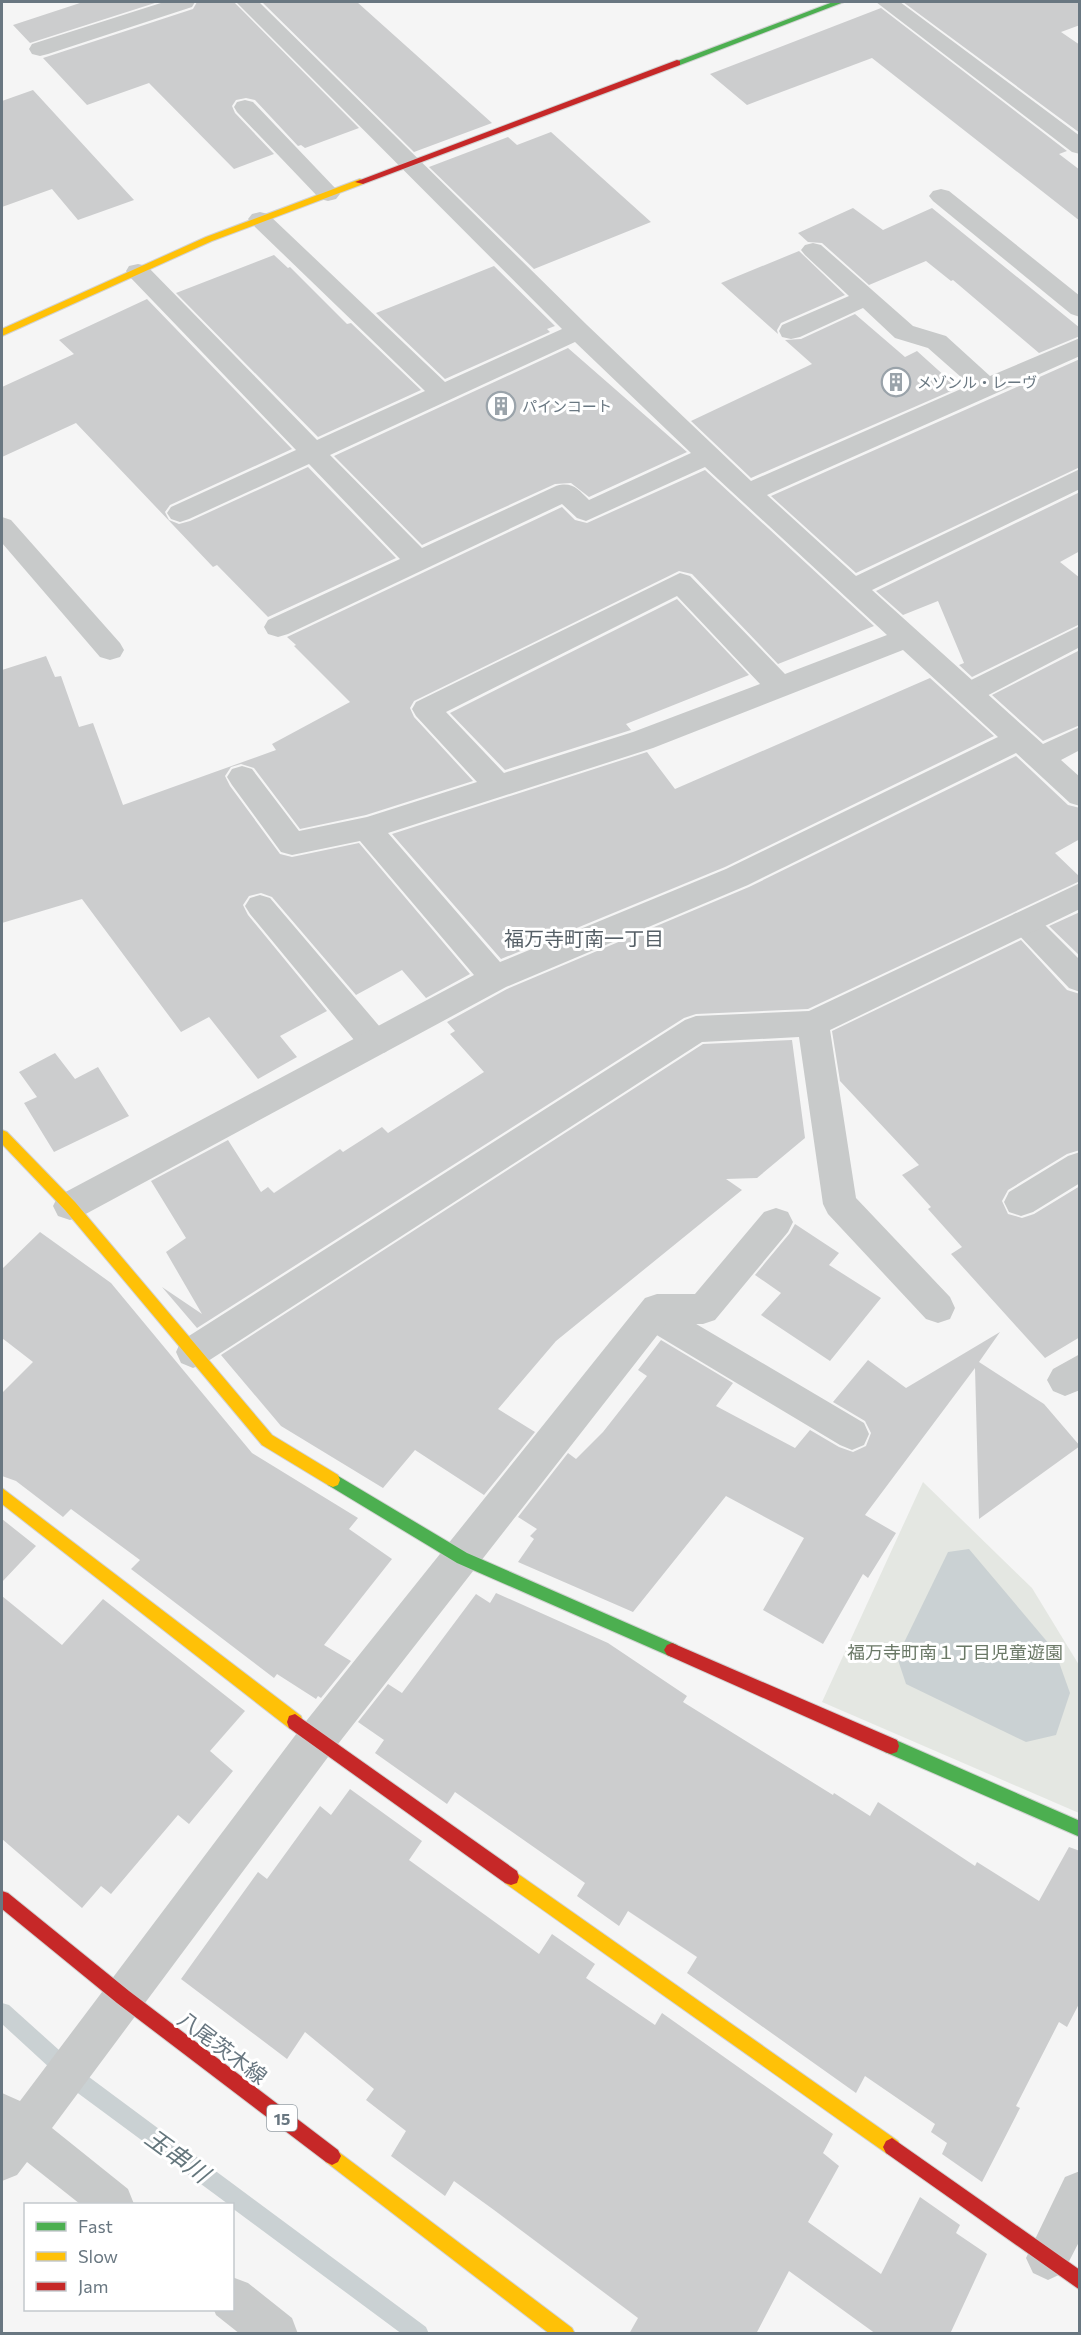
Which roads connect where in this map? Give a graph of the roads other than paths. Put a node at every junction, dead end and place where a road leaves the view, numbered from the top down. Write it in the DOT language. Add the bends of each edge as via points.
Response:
graph roads {
  1 [pos="184,2"];
  2 [pos="247,2"];
  3 [pos="840,2"];
  4 [pos="887,2"];
  5 [pos="40,49"];
  6 [pos="245,107"];
  7 [pos="1080,147"];
  8 [pos="410,163"];
  9 [pos="328,194"];
  10 [pos="941,196"];
  11 [pos="260,219"];
  12 [pos="813,250"];
  13 [pos="138,271"];
  14 [pos="867,298"];
  15 [pos="1080,309"];
  16 [pos="578,331"];
  17 [pos="792,331"];
  18 [pos="2,333"];
  19 [pos="1079,347"];
  20 [pos="987,387"];
  21 [pos="442,393"];
  22 [pos="313,452"];
  23 [pos="709,455"];
  24 [pos="1080,478"];
  25 [pos="748,492"];
  26 [pos="180,513"];
  27 [pos="2,526"];
  28 [pos="418,561"];
  29 [pos="854,588"];
  30 [pos="278,627"];
  31 [pos="1080,634"];
  32 [pos="909,637"];
  33 [pos="110,650"];
  34 [pos="780,687"];
  35 [pos="969,693"];
  36 [pos="1080,737"];
  37 [pos="1030,748"];
  38 [pos="242,777"];
  39 [pos="499,786"];
  40 [pos="1080,795"];
  41 [pos="367,828"];
  42 [pos="1080,895"];
  43 [pos="260,906"];
  44 [pos="1024,922"];
  45 [pos="495,978"];
  46 [pos="1080,980"];
  47 [pos="813,1024"];
  48 [pos="375,1043"];
  49 [pos="2,1136"];
  50 [pos="1080,1166"];
  51 [pos="1021,1202"];
  52 [pos="70,1206"];
  53 [pos="776,1222"];
  54 [pos="938,1308"];
  55 [pos="652,1315"];
  56 [pos="193,1352"];
  57 [pos="852,1434"];
  58 [pos="2,1495"];
  59 [pos="462,1558"];
  60 [pos="317,1739"];
  61 [pos="1080,1829"];
  62 [pos="2,1899"];
  63 [pos="123,1997"];
  64 [pos="15,2131"];
  65 [pos="1080,2192"];
  66 [pos="110,2203"];
  67 [pos="1064,2269"];
  68 [pos="234,2301"];
  69 [pos="276,2334"];
  70 [pos="566,2334"];
  1 -- 5 [label="street"];
  2 -- 8 [label="street"];
  3 -- 8 [label="street"];
  4 -- 7 [label="street"];
  6 -- 9 [label="street"];
  8 -- 9 [label="street"];
  8 -- 16 [label="street"];
  9 -- 11 [label="street"];
  10 -- 15 [label="street"];
  11 -- 13 [label="street"];
  11 -- 21 [label="street"];
  12 -- 14 [label="street"];
  13 -- 18 [label="street"];
  13 -- 22 [label="street"];
  14 -- 17 [label="street"];
  14 -- 20 [label="street" via="904,332 937,342"];
  16 -- 21 [label="street"];
  16 -- 23 [label="street"];
  19 -- 20 [label="street"];
  20 -- 25 [label="street"];
  21 -- 22 [label="street"];
  22 -- 26 [label="street"];
  22 -- 28 [label="street"];
  23 -- 25 [label="street"];
  23 -- 28 [label="street" via="586,512 565,492"];
  24 -- 29 [label="street"];
  25 -- 29 [label="street"];
  27 -- 33 [label="street"];
  28 -- 30 [label="street"];
  29 -- 32 [label="street"];
  31 -- 35 [label="lane"];
  32 -- 34 [label="street"];
  32 -- 35 [label="street"];
  34 -- 39 [label="street" via="644,740"];
  34 -- 39 [label="street" via="680,583 426,709"];
  35 -- 37 [label="street"];
  36 -- 37 [label="street"];
  37 -- 40 [label="street"];
  37 -- 45 [label="street"];
  38 -- 41 [label="street" via="292,844"];
  39 -- 41 [label="street"];
  41 -- 45 [label="street"];
  42 -- 44 [label="street"];
  43 -- 48 [label="lane"];
  44 -- 46 [label="lane"];
  44 -- 47 [label="street"];
  45 -- 48 [label="street"];
  47 -- 54 [label="street" via="840,1204"];
  47 -- 56 [label="street" via="696,1029"];
  48 -- 52 [label="street"];
  49 -- 52 [label="street"];
  50 -- 51 [label="street"];
  52 -- 56 [label="street"];
  53 -- 55 [label="street" via="703,1309 657,1309"];
  55 -- 57 [label="lane"];
  55 -- 59 [label="street"];
  56 -- 59 [label="street" via="267,1440"];
  58 -- 60 [label="street"];
  59 -- 60 [label="street"];
  59 -- 61 [label="street"];
  60 -- 63 [label="street"];
  60 -- 67 [label="street"];
  62 -- 63 [label="street, 八尾茨木線 / 15"];
  63 -- 64 [label="street"];
  63 -- 70 [label="street, 八尾茨木線 / 15"];
  64 -- 66 [label="street"];
  65 -- 67 [label="street"];
  68 -- 69 [label="street"];
}
